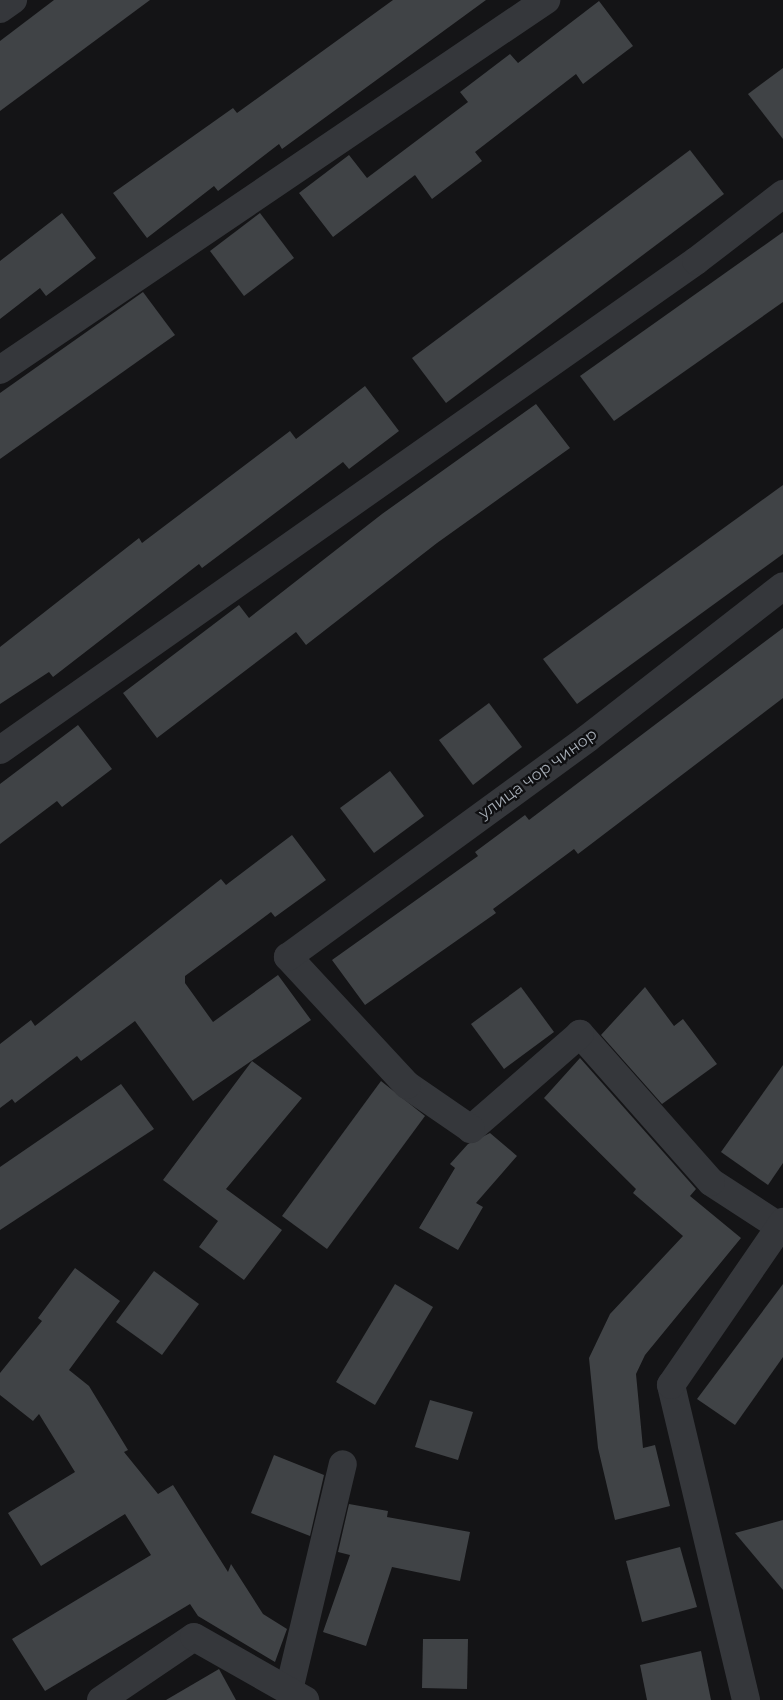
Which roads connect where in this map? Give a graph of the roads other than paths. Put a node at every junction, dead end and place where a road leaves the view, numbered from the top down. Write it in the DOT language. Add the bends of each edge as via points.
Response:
graph roads {
  1 [pos="13,0"];
  2 [pos="546,0"];
  3 [pos="0,10"];
  4 [pos="783,194"];
  5 [pos="0,370"];
  6 [pos="783,586"];
  7 [pos="0,750"];
  8 [pos="781,1225"];
  9 [pos="343,1464"];
  10 [pos="297,1695"];
  11 [pos="101,1700"];
  12 [pos="746,1700"];
  1 -- 3 [label="street"];
  2 -- 5 [label="street"];
  4 -- 7 [label="street" via="696,262"];
  6 -- 8 [label="street, улица чор чинор" via="588,738 288,957 407,1085 471,1129 580,1034 711,1182"];
  8 -- 12 [label="street" via="671,1385"];
  9 -- 10 [label="street"];
  10 -- 11 [label="street" via="194,1637"];
}
